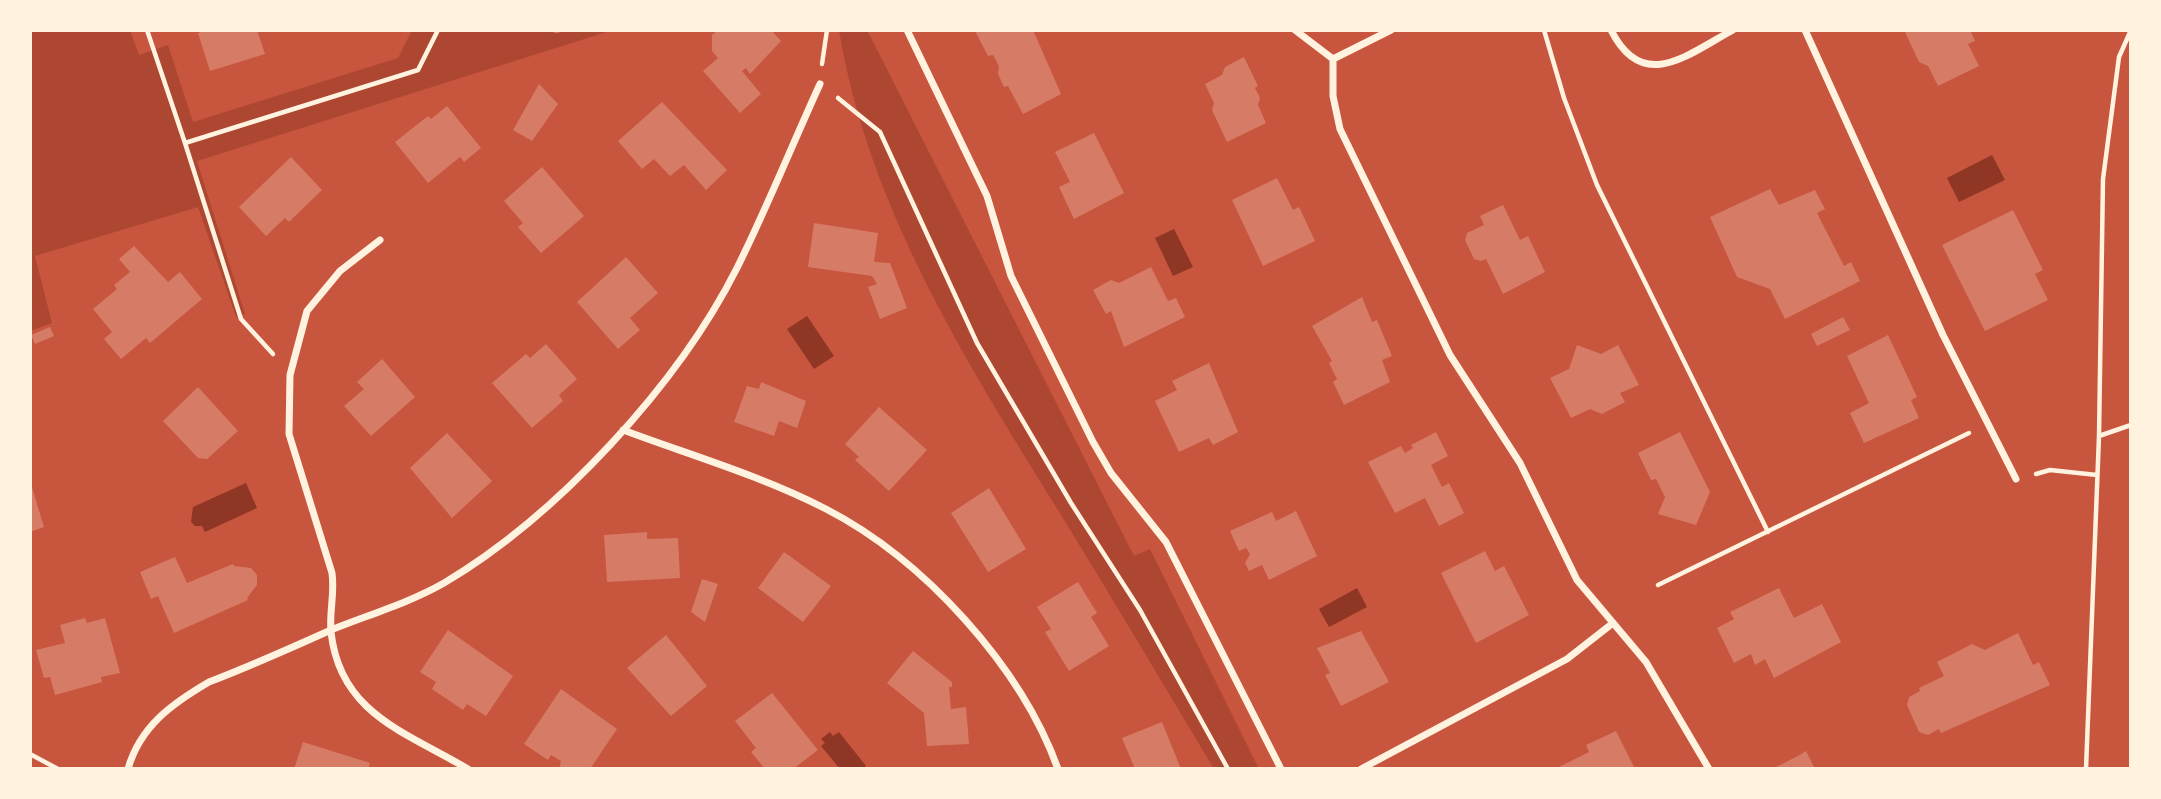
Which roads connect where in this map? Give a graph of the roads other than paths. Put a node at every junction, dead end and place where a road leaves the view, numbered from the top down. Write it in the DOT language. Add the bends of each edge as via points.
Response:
graph roads {
  1 [pos="907,30"];
  2 [pos="1295,30"];
  3 [pos="1391,30"];
  4 [pos="1611,30"];
  5 [pos="1733,30"];
  6 [pos="1805,30"];
  7 [pos="1334,58"];
  8 [pos="820,84"];
  9 [pos="380,240"];
  10 [pos="623,430"];
  11 [pos="2016,479"];
  12 [pos="1614,623"];
  13 [pos="331,630"];
  14 [pos="128,769"];
  15 [pos="468,769"];
  16 [pos="1058,769"];
  17 [pos="1281,769"];
  18 [pos="1361,769"];
  19 [pos="1709,769"];
  1 -- 17 [label="street" via="987,196 1011,276 1093,442 1111,473 1166,542"];
  2 -- 7 [label="street"];
  3 -- 7 [label="street"];
  4 -- 5 [label="street" via="1632,59 1650,65 1669,63"];
  6 -- 11 [label="street" via="1943,335"];
  7 -- 12 [label="street" via="1333,96 1340,129 1450,355 1520,463 1577,580"];
  8 -- 10 [label="street" via="737,268 686,352"];
  9 -- 13 [label="street" via="340,271 307,312 290,374 289,434 332,573"];
  10 -- 13 [label="street" via="498,546 442,583"];
  10 -- 16 [label="street" via="798,496 885,547 933,587 986,647 1026,705"];
  12 -- 18 [label="street" via="1567,659"];
  12 -- 19 [label="street" via="1646,662"];
  13 -- 14 [label="street" via="209,682 174,702 141,740"];
  13 -- 15 [label="street" via="339,666 356,699 386,723"];
}
